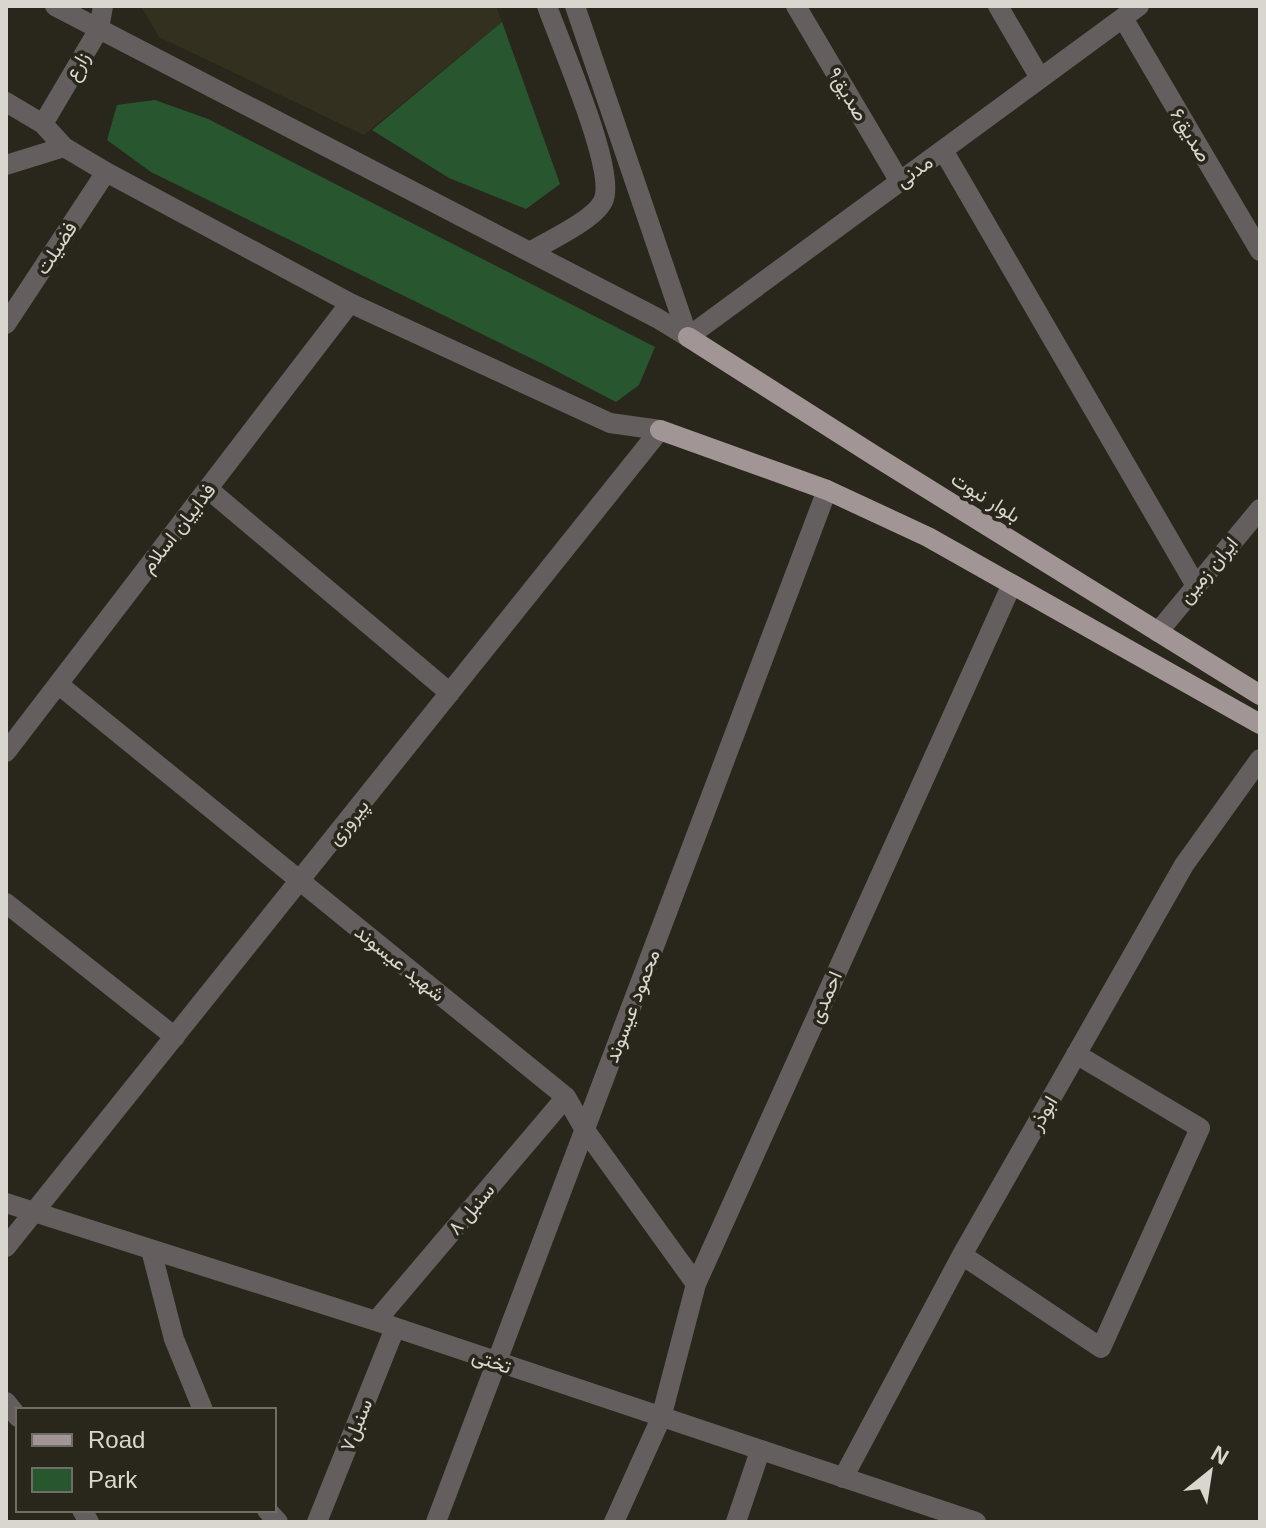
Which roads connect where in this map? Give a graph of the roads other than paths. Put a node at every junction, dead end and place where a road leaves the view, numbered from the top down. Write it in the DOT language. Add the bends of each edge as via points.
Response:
graph roads {
  1 [pos="55,6"];
  2 [pos="103,6"];
  3 [pos="547,6"];
  4 [pos="575,6"];
  5 [pos="796,6"];
  6 [pos="998,6"];
  7 [pos="1131,12"];
  8 [pos="99,29"];
  9 [pos="1040,78"];
  10 [pos="6,102"];
  11 [pos="43,124"];
  12 [pos="64,147"];
  13 [pos="943,150"];
  14 [pos="6,165"];
  15 [pos="106,172"];
  16 [pos="900,182"];
  17 [pos="1260,251"];
  18 [pos="530,252"];
  19 [pos="350,303"];
  20 [pos="6,324"];
  21 [pos="688,337"];
  22 [pos="660,430"];
  23 [pos="208,489"];
  24 [pos="827,490"];
  25 [pos="1260,509"];
  26 [pos="1012,584"];
  27 [pos="1195,584"];
  28 [pos="1158,632"];
  29 [pos="58,684"];
  30 [pos="450,693"];
  31 [pos="1260,695"];
  32 [pos="1260,724"];
  33 [pos="6,752"];
  34 [pos="1260,759"];
  35 [pos="300,882"];
  36 [pos="6,903"];
  37 [pos="175,1037"];
  38 [pos="1076,1054"];
  39 [pos="566,1097"];
  40 [pos="585,1130"];
  41 [pos="6,1203"];
  42 [pos="35,1213"];
  43 [pos="6,1247"];
  44 [pos="151,1250"];
  45 [pos="962,1255"];
  46 [pos="696,1284"];
  47 [pos="385,1324"];
  48 [pos="495,1363"];
  49 [pos="202,1408"];
  50 [pos="661,1418"];
  51 [pos="760,1451"];
  52 [pos="843,1478"];
  53 [pos="934,1515"];
  54 [pos="317,1522"];
  55 [pos="436,1522"];
  56 [pos="614,1522"];
  57 [pos="736,1522"];
  58 [pos="976,1522"];
  1 -- 8 [label="street"];
  2 -- 8 [label="street, زارع"];
  3 -- 18 [label="street" via="606,176 604,200 592,214"];
  4 -- 21 [label="street"];
  5 -- 16 [label="street, صدیق۹"];
  6 -- 9 [label="street"];
  7 -- 9 [label="street, مدنی"];
  7 -- 17 [label="street, صدیق۶"];
  8 -- 11 [label="street, زارع"];
  8 -- 18 [label="street"];
  9 -- 13 [label="street, مدنی"];
  10 -- 11 [label="street"];
  11 -- 12 [label="street"];
  12 -- 14 [label="street"];
  12 -- 15 [label="street"];
  13 -- 16 [label="street, مدنی"];
  13 -- 27 [label="street"];
  15 -- 19 [label="street"];
  15 -- 20 [label="street, فضیلت"];
  16 -- 21 [label="street, مدنی"];
  18 -- 21 [label="street"];
  19 -- 22 [label="street" via="610,423"];
  19 -- 23 [label="street, فداییان اسلام"];
  21 -- 28 [label="main road, بلوار نبوت"];
  22 -- 24 [label="main road"];
  22 -- 30 [label="street, پیروزی"];
  23 -- 29 [label="street, فداییان اسلام"];
  23 -- 30 [label="street"];
  24 -- 26 [label="main road"];
  24 -- 40 [label="street, محمود عیسوند"];
  25 -- 27 [label="street, ایران زمین"];
  26 -- 32 [label="main road"];
  26 -- 46 [label="street, احمدی"];
  27 -- 28 [label="street, ایران زمین"];
  28 -- 31 [label="main road, بلوار نبوت"];
  29 -- 33 [label="street, فداییان اسلام"];
  29 -- 35 [label="street, شهید عیسوند"];
  30 -- 35 [label="street, پیروزی"];
  34 -- 38 [label="street, ابوذر" via="1184,865"];
  35 -- 37 [label="street, پیروزی"];
  35 -- 39 [label="street, شهید عیسوند"];
  36 -- 37 [label="street"];
  37 -- 42 [label="street, پیروزی"];
  38 -- 45 [label="street, ابوذر"];
  38 -- 45 [label="street" via="1200,1128 1101,1348"];
  39 -- 40 [label="street, شهید عیسوند"];
  39 -- 47 [label="street, سنبل ۸"];
  40 -- 46 [label="street, شهید عیسوند"];
  40 -- 48 [label="street, محمود عیسوند"];
  41 -- 42 [label="street, تختی"];
  42 -- 43 [label="street, پیروزی"];
  42 -- 44 [label="street, تختی"];
  44 -- 47 [label="street, تختی"];
  44 -- 49 [label="street" via="174,1339"];
  45 -- 52 [label="street, ابوذر"];
  46 -- 50 [label="street, احمدی"];
  47 -- 48 [label="street, تختی"];
  47 -- 54 [label="street, سنبل۷"];
  48 -- 50 [label="street, تختی"];
  48 -- 55 [label="street, محمود عیسوند"];
  50 -- 51 [label="street, تختی"];
  50 -- 56 [label="street, احمدی"];
  51 -- 52 [label="street, تختی"];
  51 -- 57 [label="street"];
  52 -- 53 [label="street, تختی"];
  53 -- 58 [label="street, تختی"];
}
